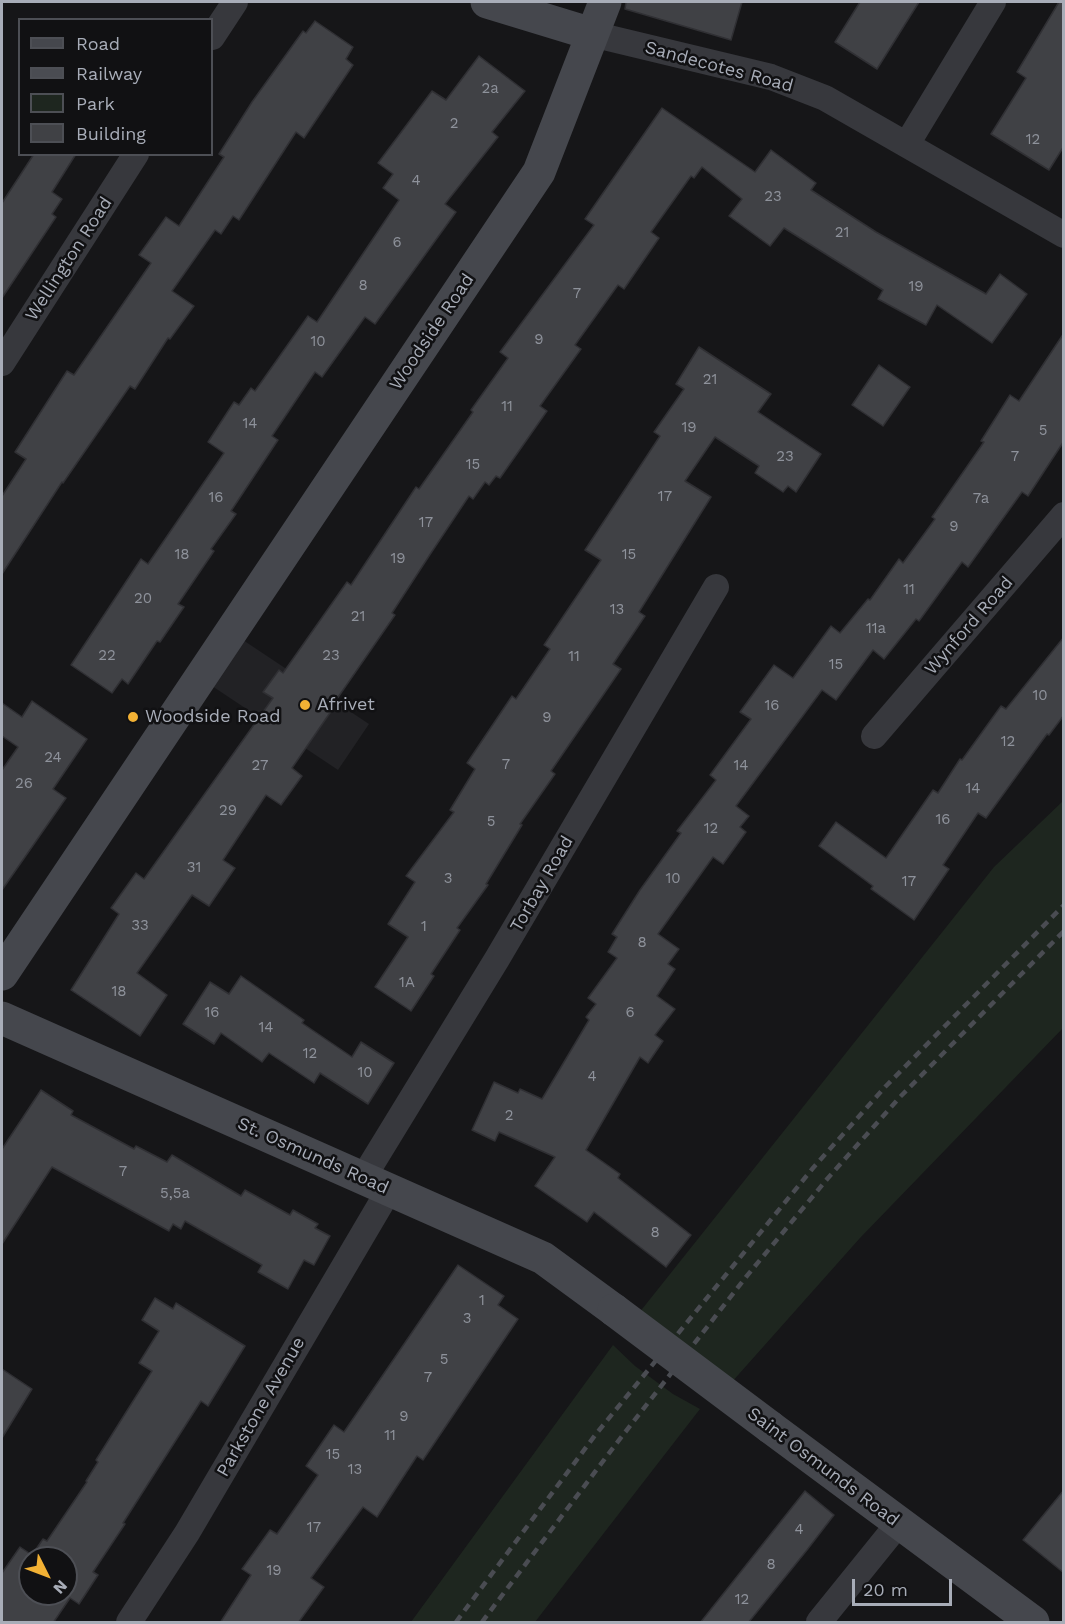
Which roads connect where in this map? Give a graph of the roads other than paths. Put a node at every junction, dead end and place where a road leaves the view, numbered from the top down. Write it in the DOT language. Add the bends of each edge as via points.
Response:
graph roads {
  1 [pos="235,2"];
  2 [pos="487,2"];
  3 [pos="605,2"];
  4 [pos="993,2"];
  5 [pos="592,34"];
  6 [pos="213,36"];
  7 [pos="907,144"];
  8 [pos="135,156"];
  9 [pos="1064,235"];
  10 [pos="2,363"];
  11 [pos="1064,515"];
  12 [pos="716,587"];
  13 [pos="874,736"];
  14 [pos="2,974"];
  15 [pos="2,1018"];
  16 [pos="376,1184"];
  17 [pos="614,1310"];
  18 [pos="899,1523"];
  19 [pos="129,1623"];
  20 [pos="819,1623"];
  21 [pos="1033,1623"];
  1 -- 6 [label="street"];
  2 -- 5 [label="street, Sandecotes Road"];
  3 -- 5 [label="street, Woodside Road"];
  4 -- 7 [label="street"];
  5 -- 7 [label="street, Sandecotes Road" via="771,77 825,98"];
  5 -- 14 [label="street, Woodside Road" via="539,172"];
  7 -- 9 [label="street, Sandecotes Road"];
  8 -- 10 [label="street, Wellington Road"];
  11 -- 13 [label="street, Wynford Road"];
  12 -- 16 [label="street, Torbay Road" via="497,959"];
  15 -- 16 [label="street, St. Osmunds Road"];
  16 -- 17 [label="street, St. Osmunds Road" via="543,1258"];
  16 -- 19 [label="street, Parkstone Avenue" via="187,1533"];
  17 -- 18 [label="street, Saint Osmunds Road, bridge"];
  18 -- 20 [label="street"];
  18 -- 21 [label="street, Saint Osmunds Road"];
}
